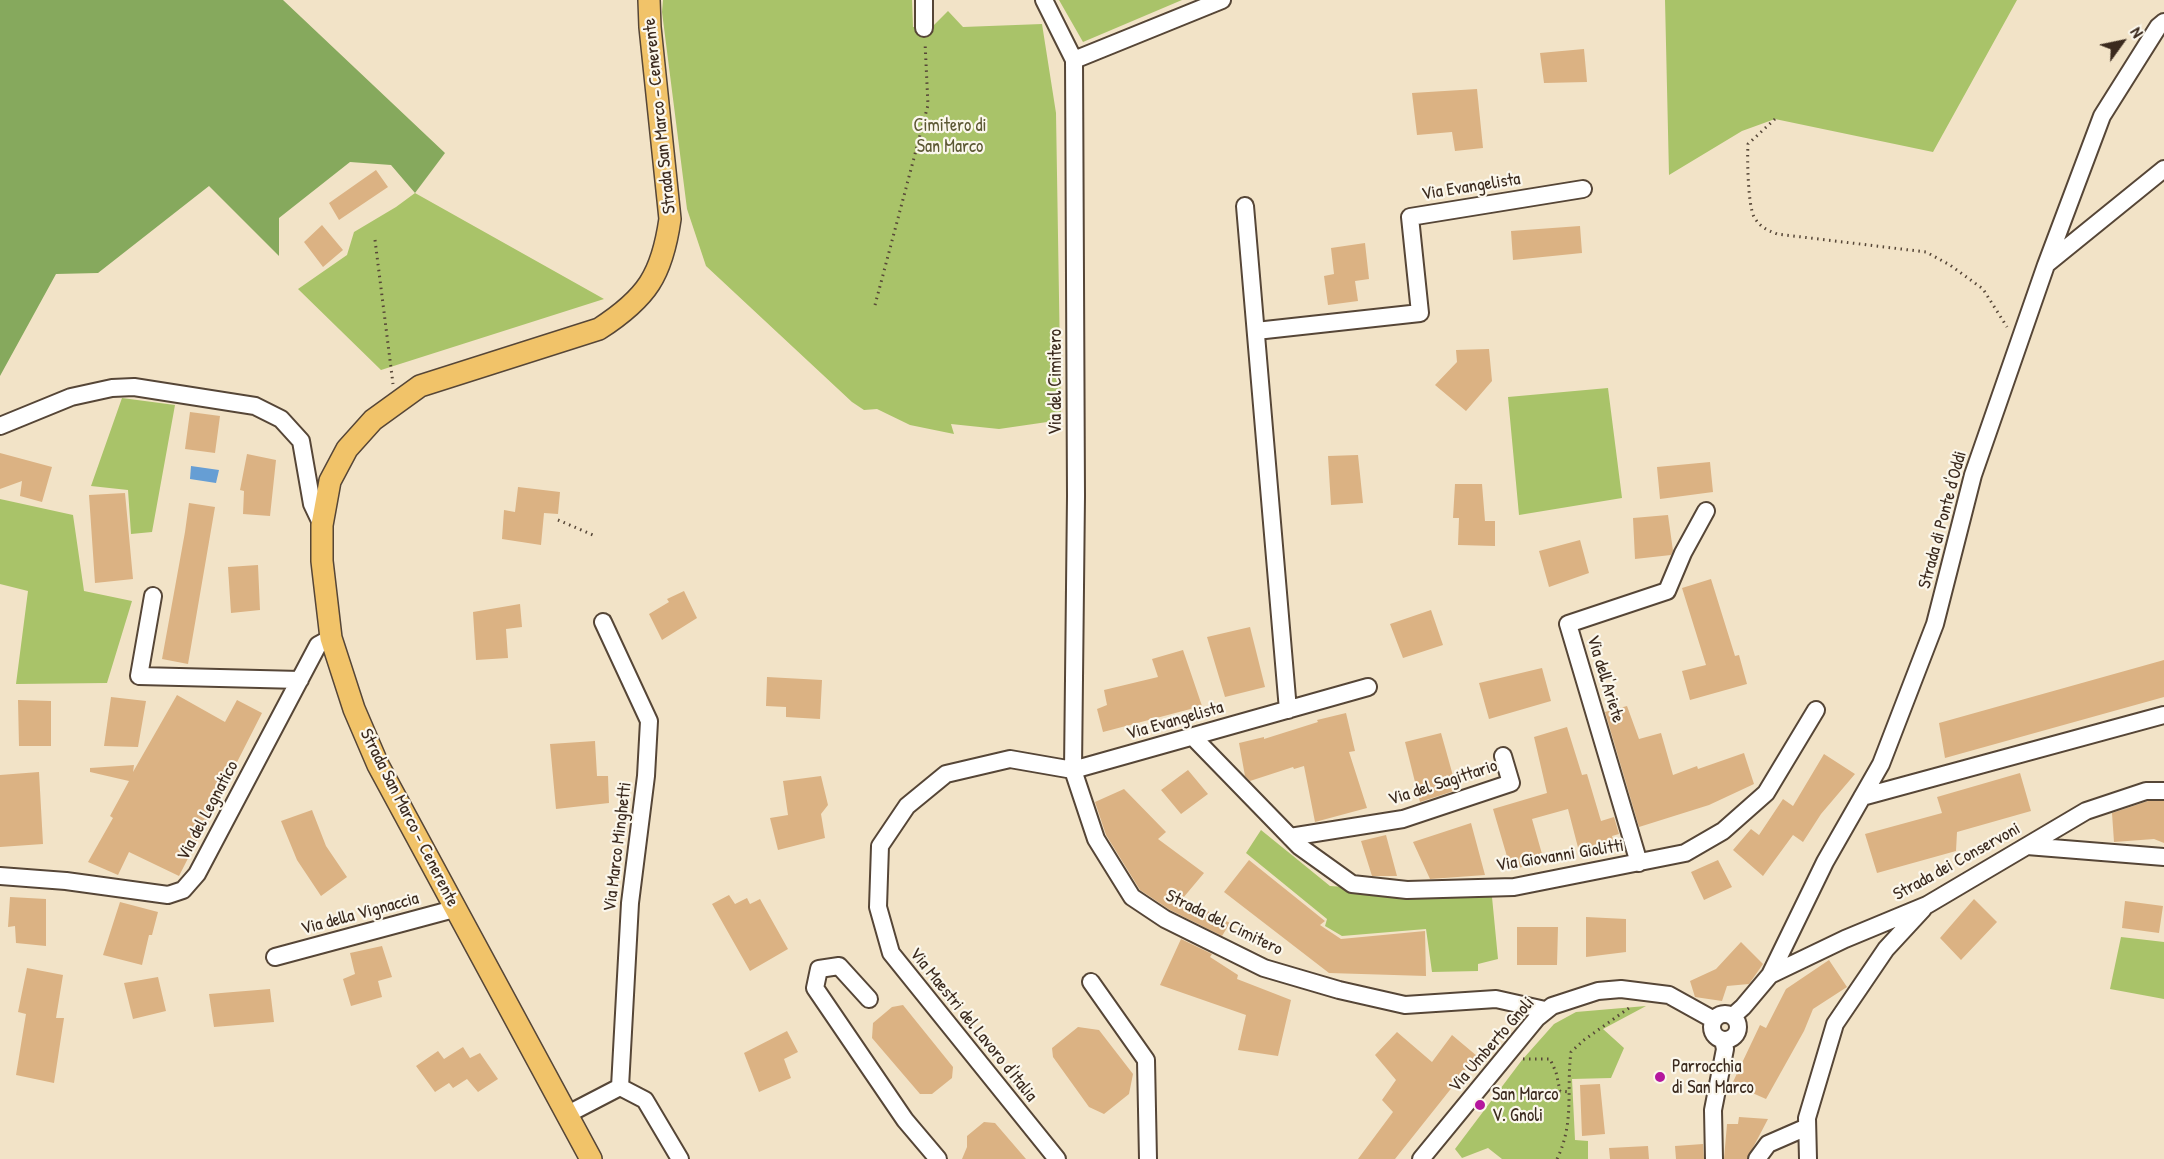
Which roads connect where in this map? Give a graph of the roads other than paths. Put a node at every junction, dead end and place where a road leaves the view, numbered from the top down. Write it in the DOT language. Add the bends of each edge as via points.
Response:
graph roads {
  1 [pos="649,0"];
  2 [pos="924,0"];
  3 [pos="1044,0"];
  4 [pos="1222,0"];
  5 [pos="2164,22"];
  6 [pos="924,28"];
  7 [pos="1074,60"];
  8 [pos="2164,169"];
  9 [pos="1583,189"];
  10 [pos="1245,206"];
  11 [pos="2046,265"];
  12 [pos="1256,332"];
  13 [pos="0,426"];
  14 [pos="1706,511"];
  15 [pos="322,525"];
  16 [pos="153,596"];
  17 [pos="603,622"];
  18 [pos="331,638"];
  19 [pos="300,680"];
  20 [pos="1368,687"];
  21 [pos="1288,710"];
  22 [pos="1816,710"];
  23 [pos="2164,715"];
  24 [pos="1193,736"];
  25 [pos="1503,756"];
  26 [pos="1073,770"];
  27 [pos="2164,791"];
  28 [pos="1862,798"];
  29 [pos="1290,837"];
  30 [pos="2027,846"];
  31 [pos="2164,857"];
  32 [pos="1639,863"];
  33 [pos="0,876"];
  34 [pos="1927,905"];
  35 [pos="454,909"];
  36 [pos="275,957"];
  37 [pos="1770,975"];
  38 [pos="1091,982"];
  39 [pos="869,999"];
  40 [pos="1545,1010"];
  41 [pos="1733,1016"];
  42 [pos="1714,1020"];
  43 [pos="1723,1040"];
  44 [pos="620,1087"];
  45 [pos="566,1115"];
  46 [pos="1807,1127"];
  47 [pos="591,1159"];
  48 [pos="680,1159"];
  49 [pos="938,1159"];
  50 [pos="1057,1159"];
  51 [pos="1148,1159"];
  52 [pos="1420,1159"];
  53 [pos="1714,1159"];
  54 [pos="1757,1159"];
  55 [pos="1808,1159"];
  1 -- 15 [label="main road, Strada San Marco - Cenerente" via="670,219 656,276 621,315 599,329 420,386 373,420 347,449 330,481"];
  2 -- 6 [label="street"];
  3 -- 7 [label="street, Via del Cimitero"];
  4 -- 7 [label="street"];
  5 -- 11 [label="street, Strada di Ponte d'Oddi" via="2102,116"];
  7 -- 26 [label="street, Via del Cimitero"];
  8 -- 11 [label="street"];
  9 -- 12 [label="street, Via Evangelista" via="1410,217 1420,313"];
  10 -- 12 [label="street"];
  11 -- 28 [label="street, Strada di Ponte d'Oddi" via="1973,475 1935,624 1881,764"];
  12 -- 21 [label="street"];
  13 -- 15 [label="street" via="71,397 112,388 134,387 255,406 281,419 301,441 312,504"];
  14 -- 32 [label="street, Via dell'Ariete" via="1667,591 1568,624"];
  15 -- 18 [label="main road, Strada San Marco - Cenerente"];
  16 -- 19 [label="street" via="139,676"];
  17 -- 44 [label="street, Via Marco Minghetti" via="649,721 630,903"];
  18 -- 19 [label="street, Via del Legnatico" via="318,645"];
  18 -- 35 [label="main road, Strada San Marco - Cenerente" via="354,709 378,765"];
  19 -- 33 [label="street, Via del Legnatico" via="197,874 183,890 168,895"];
  20 -- 21 [label="street, Via Evangelista"];
  21 -- 24 [label="street, Via Evangelista"];
  22 -- 32 [label="street, Via Giovanni Giolitti" via="1767,794 1723,831 1685,853"];
  23 -- 28 [label="street"];
  24 -- 26 [label="street, Via Evangelista"];
  24 -- 29 [label="street, Via Giovanni Giolitti"];
  25 -- 29 [label="street, Via del Sagittario" via="1511,783 1403,819"];
  26 -- 40 [label="street, Strada del Cimitero" via="1096,839 1132,897 1224,950 1264,968 1405,1005 1496,999"];
  26 -- 50 [label="street, Via Maestri del Lavoro d'Italia" via="1010,759 946,774 907,806 880,846 878,907 891,952"];
  27 -- 30 [label="street, Strada dei Conservoni" via="2146,791 2086,812"];
  28 -- 37 [label="street, Strada di Ponte d'Oddi" via="1825,862"];
  29 -- 32 [label="street, Via Giovanni Giolitti" via="1352,884 1407,890 1515,887"];
  30 -- 31 [label="street"];
  30 -- 34 [label="street, Strada dei Conservoni"];
  34 -- 37 [label="street, Strada dei Conservoni"];
  34 -- 46 [label="street" via="1886,949 1836,1024"];
  35 -- 36 [label="street, Via della Vignaccia"];
  35 -- 45 [label="main road, Strada San Marco - Cenerente"];
  37 -- 41 [label="street, Strada di Ponte d'Oddi"];
  38 -- 51 [label="street" via="1146,1060"];
  39 -- 49 [label="street" via="839,966 819,969 815,988 905,1120"];
  40 -- 42 [label="street, Via Umberto Gnoli" via="1598,991 1622,988 1669,995"];
  40 -- 52 [label="street, Via Umberto Gnoli"];
  41 -- 42 [label="street" via="1723,1014"];
  41 -- 43 [label="street" via="1738,1029 1733,1038"];
  42 -- 43 [label="street" via="1714,1034"];
  43 -- 53 [label="street" via="1725,1049 1713,1110"];
  44 -- 45 [label="street"];
  44 -- 48 [label="street" via="645,1100"];
  45 -- 47 [label="main road, Strada San Marco - Cenerente"];
  46 -- 54 [label="street" via="1768,1144"];
  46 -- 55 [label="street"];
}
